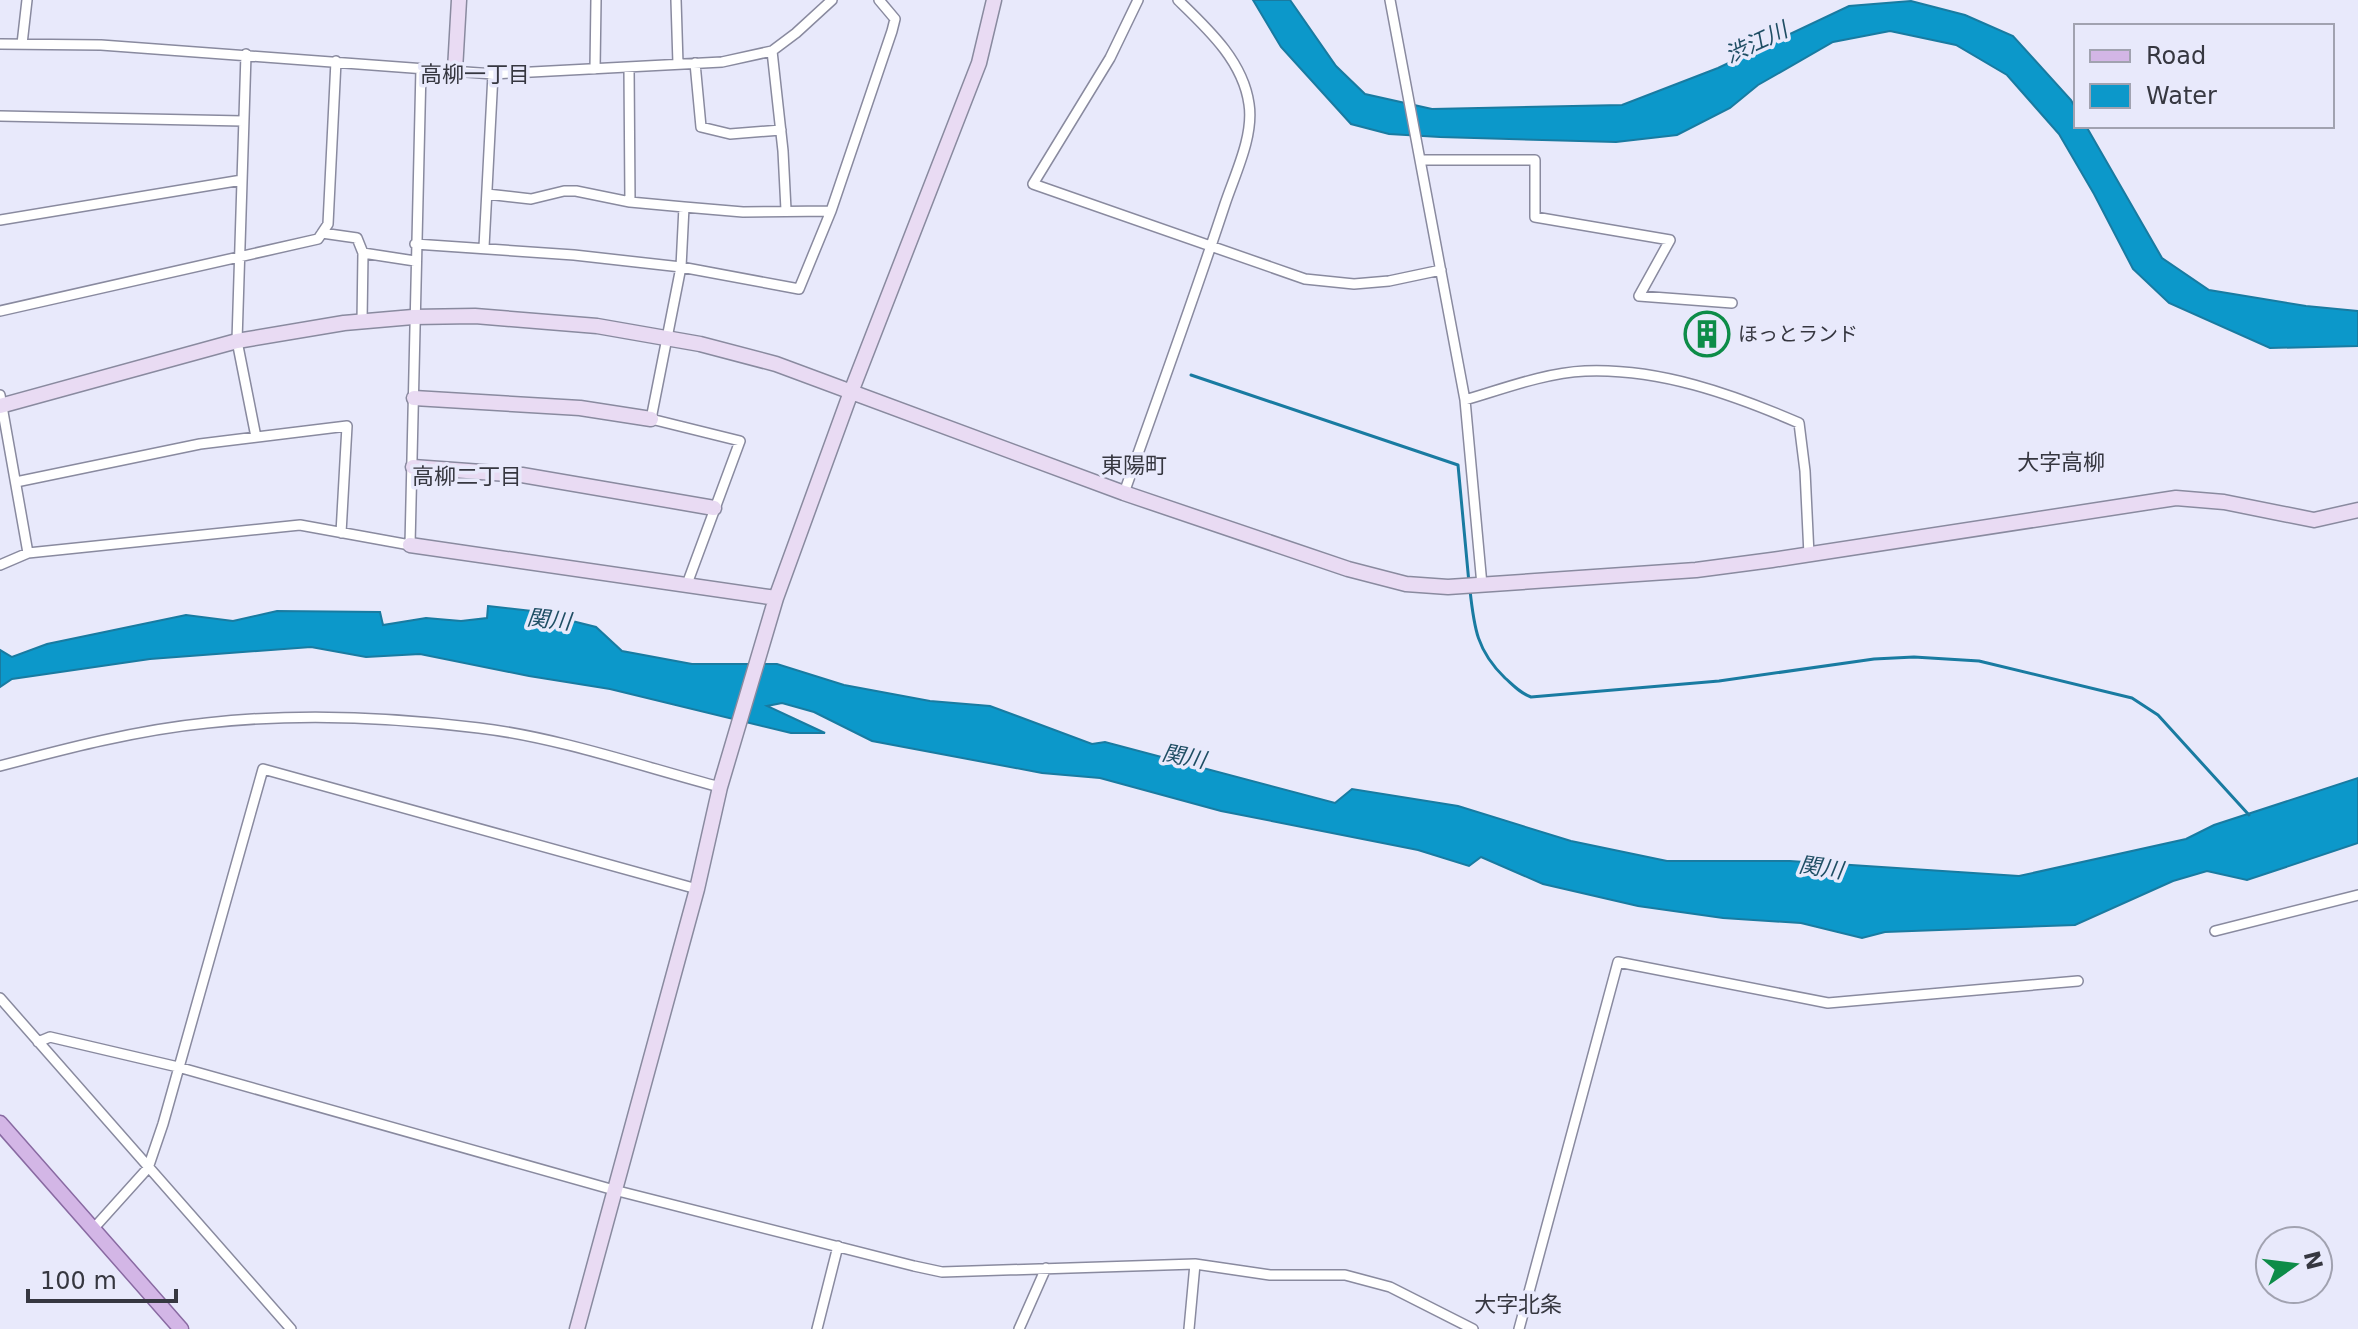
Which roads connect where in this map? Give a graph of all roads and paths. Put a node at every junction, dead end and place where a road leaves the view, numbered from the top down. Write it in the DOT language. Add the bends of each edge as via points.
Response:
graph roads {
  1 [pos="27,0"];
  2 [pos="459,0"];
  3 [pos="596,0"];
  4 [pos="676,0"];
  5 [pos="832,0"];
  6 [pos="879,0"];
  7 [pos="994,0"];
  8 [pos="1138,0"];
  9 [pos="1178,0"];
  10 [pos="1390,0"];
  11 [pos="0,44"];
  12 [pos="22,44"];
  13 [pos="772,51"];
  14 [pos="246,54"];
  15 [pos="336,61"];
  16 [pos="695,63"];
  17 [pos="678,64"];
  18 [pos="629,67"];
  19 [pos="421,68"];
  20 [pos="595,69"];
  21 [pos="455,70"];
  22 [pos="493,74"];
  23 [pos="0,116"];
  24 [pos="243,121"];
  25 [pos="781,130"];
  26 [pos="1420,160"];
  27 [pos="242,180"];
  28 [pos="487,194"];
  29 [pos="630,202"];
  30 [pos="684,207"];
  31 [pos="786,210"];
  32 [pos="831,211"];
  33 [pos="0,220"];
  34 [pos="322,233"];
  35 [pos="415,244"];
  36 [pos="484,247"];
  37 [pos="1211,247"];
  38 [pos="363,253"];
  39 [pos="239,257"];
  40 [pos="415,261"];
  41 [pos="681,267"];
  42 [pos="1441,270"];
  43 [pos="1732,303"];
  44 [pos="0,311"];
  45 [pos="413,317"];
  46 [pos="362,322"];
  47 [pos="667,337"];
  48 [pos="237,341"];
  49 [pos="851,392"];
  50 [pos="414,398"];
  51 [pos="1465,400"];
  52 [pos="1,402"];
  53 [pos="651,419"];
  54 [pos="256,437"];
  55 [pos="413,467"];
  56 [pos="16,482"];
  57 [pos="1124,493"];
  58 [pos="714,508"];
  59 [pos="2358,510"];
  60 [pos="341,533"];
  61 [pos="410,545"];
  62 [pos="28,553"];
  63 [pos="1809,555"];
  64 [pos="0,565"];
  65 [pos="687,584"];
  66 [pos="1482,585"];
  67 [pos="774,603"];
  68 [pos="0,766"];
  69 [pos="720,787"];
  70 [pos="697,889"];
  71 [pos="2358,895"];
  72 [pos="2215,931"];
  73 [pos="2078,981"];
  74 [pos="0,998"];
  75 [pos="38,1042"];
  76 [pos="178,1067"];
  77 [pos="0,1123"];
  78 [pos="148,1168"];
  79 [pos="614,1190"];
  80 [pos="94,1228"];
  81 [pos="838,1246"];
  82 [pos="1195,1264"];
  83 [pos="1046,1268"];
  84 [pos="181,1329"];
  85 [pos="291,1329"];
  86 [pos="577,1329"];
  87 [pos="817,1329"];
  88 [pos="1019,1329"];
  89 [pos="1189,1329"];
  90 [pos="1473,1329"];
  91 [pos="1519,1329"];
  1 -- 12 [label="street"];
  2 -- 21 [label="street"];
  3 -- 20 [label="street"];
  4 -- 17 [label="street"];
  5 -- 13 [label="street"];
  6 -- 32 [label="street" via="895,19"];
  7 -- 49 [label="street" via="979,63"];
  8 -- 37 [label="street" via="1110,58 1033,184"];
  9 -- 37 [label="street" via="1223,47 1244,81 1251,115"];
  10 -- 26 [label="street"];
  11 -- 12 [label="street"];
  12 -- 14 [label="street"];
  13 -- 16 [label="street"];
  13 -- 25 [label="street"];
  14 -- 15 [label="street"];
  14 -- 24 [label="street"];
  15 -- 19 [label="street"];
  15 -- 34 [label="street" via="328,224"];
  16 -- 17 [label="street"];
  16 -- 25 [label="street" via="701,127 730,134"];
  17 -- 18 [label="street"];
  18 -- 20 [label="street"];
  18 -- 29 [label="street"];
  19 -- 21 [label="street"];
  19 -- 35 [label="street"];
  20 -- 22 [label="street"];
  21 -- 22 [label="street"];
  22 -- 28 [label="street"];
  23 -- 24 [label="street"];
  24 -- 27 [label="street"];
  25 -- 31 [label="street"];
  26 -- 42 [label="street"];
  26 -- 43 [label="street" via="1535,160 1535,217 1670,240 1639,296"];
  27 -- 33 [label="street"];
  27 -- 39 [label="street"];
  28 -- 29 [label="street" via="531,199 576,191"];
  28 -- 36 [label="street"];
  29 -- 30 [label="street"];
  30 -- 31 [label="street"];
  30 -- 41 [label="street"];
  31 -- 32 [label="street"];
  32 -- 41 [label="street" via="799,289"];
  34 -- 38 [label="street" via="357,238"];
  34 -- 39 [label="street" via="318,239"];
  35 -- 36 [label="street"];
  35 -- 40 [label="street"];
  36 -- 41 [label="street"];
  37 -- 42 [label="street" via="1305,279 1354,284"];
  37 -- 57 [label="street"];
  38 -- 40 [label="street"];
  38 -- 46 [label="street"];
  39 -- 44 [label="street"];
  39 -- 48 [label="street"];
  40 -- 45 [label="street"];
  41 -- 47 [label="street"];
  42 -- 51 [label="street"];
  45 -- 46 [label="street"];
  45 -- 47 [label="street" via="528,319"];
  45 -- 50 [label="street"];
  46 -- 48 [label="street"];
  47 -- 49 [label="street" via="776,364"];
  47 -- 53 [label="street"];
  48 -- 52 [label="street"];
  48 -- 54 [label="street"];
  49 -- 57 [label="street"];
  49 -- 67 [label="street"];
  50 -- 53 [label="street" via="580,408"];
  50 -- 55 [label="street"];
  51 -- 63 [label="street" via="1551,376 1623,373 1717,392 1799,423"];
  51 -- 66 [label="street"];
  52 -- 56 [label="street"];
  53 -- 58 [label="street" via="740,441"];
  54 -- 56 [label="street"];
  54 -- 60 [label="street" via="347,426"];
  55 -- 58 [label="street" via="522,475"];
  55 -- 61 [label="street"];
  56 -- 62 [label="street"];
  57 -- 66 [label="street" via="1406,584"];
  58 -- 65 [label="street"];
  59 -- 63 [label="street" via="2314,520 2176,498"];
  60 -- 61 [label="street"];
  60 -- 62 [label="street" via="300,525"];
  61 -- 65 [label="street"];
  62 -- 64 [label="street"];
  63 -- 66 [label="street" via="1696,570"];
  65 -- 67 [label="street"];
  67 -- 69 [label="street"];
  68 -- 69 [label="street" via="157,730 329,719 480,728"];
  69 -- 70 [label="street"];
  70 -- 76 [label="street" via="263,769"];
  70 -- 79 [label="street"];
  71 -- 72 [label="street"];
  73 -- 91 [label="street" via="1828,1003 1618,962"];
  74 -- 75 [label="street"];
  75 -- 76 [label="street" via="50,1037"];
  75 -- 78 [label="street"];
  76 -- 78 [label="street"];
  76 -- 79 [label="street"];
  77 -- 80 [label="main road"];
  78 -- 80 [label="street"];
  78 -- 85 [label="street"];
  79 -- 81 [label="street"];
  79 -- 86 [label="street"];
  80 -- 84 [label="main road"];
  81 -- 83 [label="street" via="942,1272"];
  81 -- 87 [label="street"];
  82 -- 83 [label="street"];
  82 -- 89 [label="street"];
  82 -- 90 [label="street" via="1270,1275 1345,1275 1390,1287"];
  83 -- 88 [label="street"];
}
